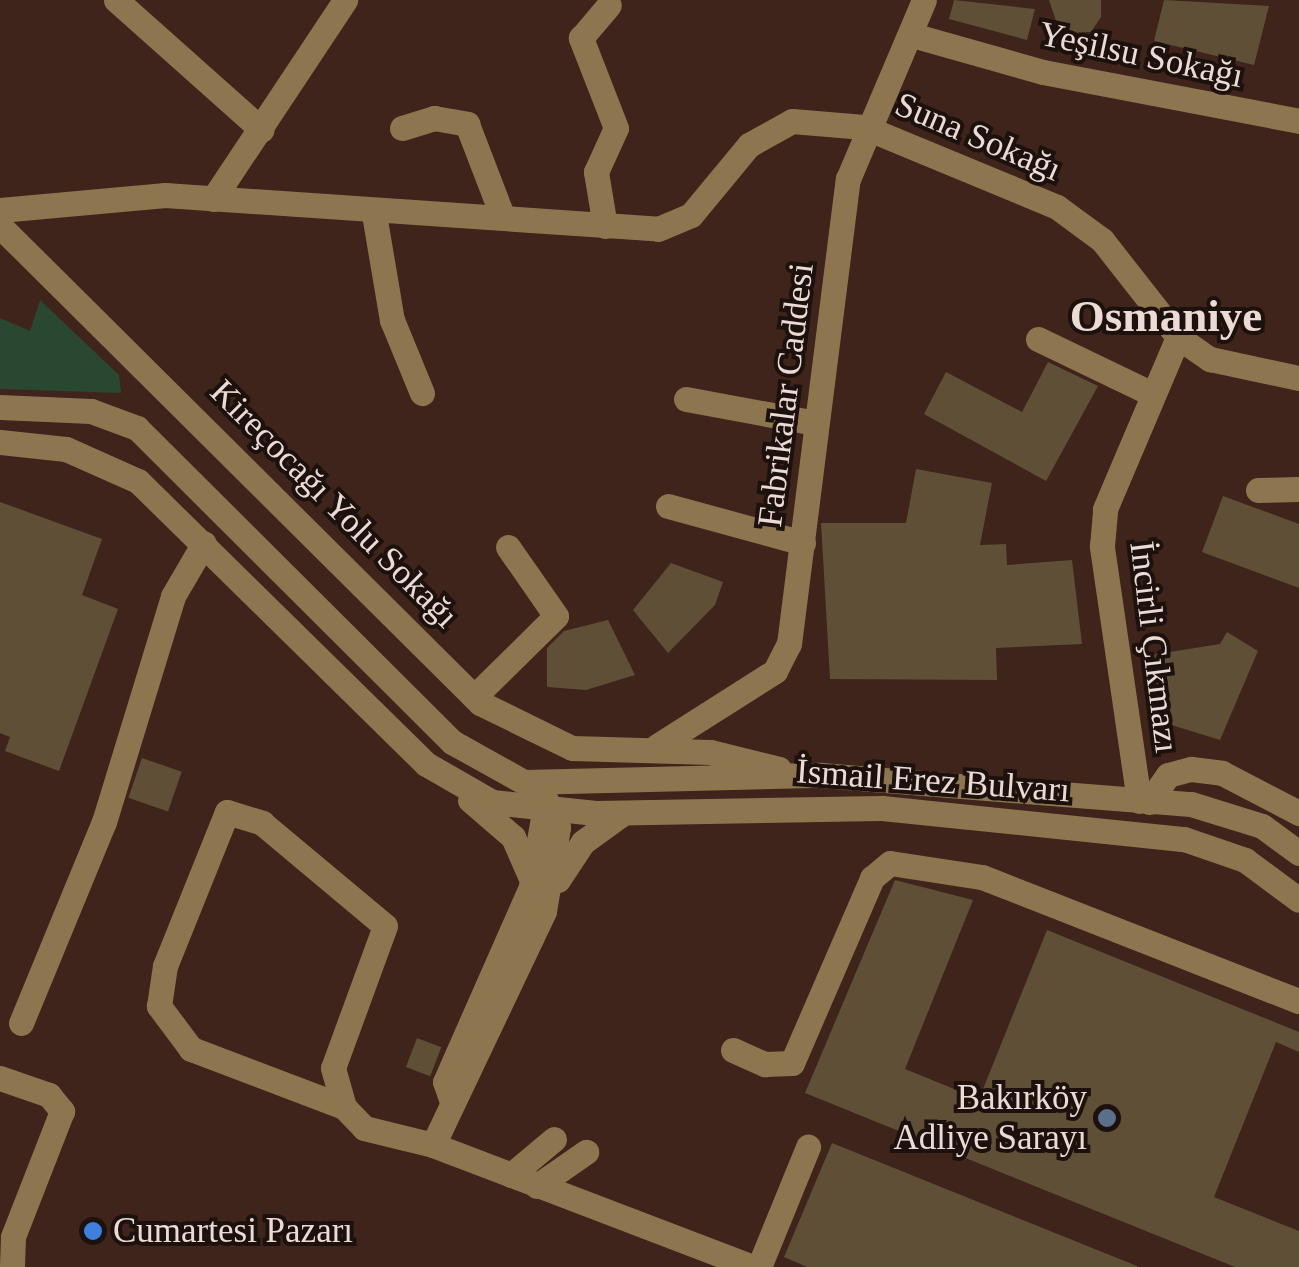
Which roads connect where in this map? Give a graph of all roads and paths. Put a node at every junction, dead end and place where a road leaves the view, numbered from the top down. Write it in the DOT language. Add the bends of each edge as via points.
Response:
graph roads {
  1 [pos="116,0"];
  2 [pos="344,0"];
  3 [pos="924,0"];
  4 [pos="609,5"];
  5 [pos="912,35"];
  6 [pos="1299,121"];
  7 [pos="402,128"];
  8 [pos="864,128"];
  9 [pos="262,130"];
  10 [pos="212,200"];
  11 [pos="0,210"];
  12 [pos="374,214"];
  13 [pos="502,215"];
  14 [pos="0,226"];
  15 [pos="605,226"];
  16 [pos="1178,337"];
  17 [pos="1038,339"];
  18 [pos="1299,378"];
  19 [pos="422,392"];
  20 [pos="1150,392"];
  21 [pos="686,399"];
  22 [pos="0,407"];
  23 [pos="815,423"];
  24 [pos="0,442"];
  25 [pos="1299,489"];
  26 [pos="1258,490"];
  27 [pos="668,506"];
  28 [pos="204,543"];
  29 [pos="803,543"];
  30 [pos="508,547"];
  31 [pos="474,697"];
  32 [pos="657,746"];
  33 [pos="792,775"];
  34 [pos="448,780"];
  35 [pos="546,798"];
  36 [pos="1144,802"];
  37 [pos="625,812"];
  38 [pos="1299,813"];
  39 [pos="1299,853"];
  40 [pos="531,887"];
  41 [pos="1299,900"];
  42 [pos="544,912"];
  43 [pos="1299,1000"];
  44 [pos="22,1022"];
  45 [pos="734,1050"];
  46 [pos="0,1078"];
  47 [pos="451,1098"];
  48 [pos="344,1108"];
  49 [pos="554,1139"];
  50 [pos="433,1144"];
  51 [pos="808,1147"];
  52 [pos="586,1152"];
  53 [pos="511,1175"];
  54 [pos="537,1186"];
  55 [pos="12,1267"];
  56 [pos="756,1267"];
  1 -- 9 [label="street"];
  2 -- 9 [label="street"];
  3 -- 5 [label="street, Fabrikalar Caddesi"];
  4 -- 15 [label="street" via="581,38 616,128 596,172"];
  5 -- 6 [label="street, Yeşilsu Sokağı" via="1043,72"];
  5 -- 8 [label="street, Fabrikalar Caddesi"];
  7 -- 13 [label="street" via="434,118 467,124"];
  8 -- 15 [label="street, Suna Sokağı" via="792,121 748,145 691,215 658,229"];
  8 -- 16 [label="street, Suna Sokağı" via="1057,207 1102,240"];
  8 -- 23 [label="street, Fabrikalar Caddesi" via="848,180"];
  9 -- 10 [label="street"];
  10 -- 11 [label="street, Suna Sokağı"];
  10 -- 12 [label="street, Suna Sokağı"];
  12 -- 13 [label="street, Suna Sokağı"];
  12 -- 19 [label="street" via="392,320"];
  13 -- 15 [label="street, Suna Sokağı"];
  14 -- 31 [label="street, Kireçocağı Yolu Sokağı"];
  16 -- 18 [label="street, Suna Sokağı" via="1236,370"];
  16 -- 20 [label="street, İncirli Çıkmazı"];
  17 -- 20 [label="street"];
  20 -- 36 [label="street, İncirli Çıkmazı" via="1113,477 1102,546"];
  21 -- 23 [label="street"];
  22 -- 35 [label="street, İsmail Erez Bulvarı" via="91,410 138,428 452,742"];
  23 -- 29 [label="street, Fabrikalar Caddesi"];
  24 -- 28 [label="street, İsmail Erez Bulvarı" via="98,458 159,497"];
  25 -- 26 [label="street"];
  27 -- 29 [label="street"];
  28 -- 34 [label="street, İsmail Erez Bulvarı"];
  28 -- 44 [label="street" via="173,596 104,822"];
  29 -- 32 [label="street, Fabrikalar Caddesi" via="789,644 774,671"];
  30 -- 31 [label="street" via="552,600 555,622"];
  31 -- 32 [label="street, Kireçocağı Yolu Sokağı" via="572,748"];
  32 -- 33 [label="street, Kireçocağı Yolu Sokağı"];
  33 -- 35 [label="street, İsmail Erez Bulvarı"];
  33 -- 36 [label="street, İsmail Erez Bulvarı"];
  34 -- 35 [label="street, İsmail Erez Bulvarı" via="492,802"];
  34 -- 40 [label="street" via="514,837"];
  35 -- 37 [label="street, İsmail Erez Bulvarı"];
  35 -- 40 [label="street"];
  35 -- 42 [label="street" via="558,828"];
  36 -- 38 [label="street" via="1168,775 1191,769 1222,772"];
  36 -- 39 [label="street, İsmail Erez Bulvarı" via="1216,809"];
  37 -- 41 [label="street, İsmail Erez Bulvarı" via="882,808 1184,839 1245,860"];
  37 -- 42 [label="street" via="575,851"];
  40 -- 47 [label="street" via="445,1082"];
  42 -- 47 [label="street"];
  43 -- 45 [label="street" via="982,877 890,863 872,878 792,1064 765,1064"];
  46 -- 55 [label="street" via="48,1094 62,1111 13,1237"];
  47 -- 50 [label="street"];
  48 -- 48 [label="street" via="334,1068 385,926 262,823 228,812 165,966 159,1006 190,1049"];
  48 -- 50 [label="street" via="380,1134"];
  49 -- 53 [label="street"];
  50 -- 53 [label="street"];
  51 -- 56 [label="street"];
  52 -- 54 [label="street"];
  53 -- 54 [label="street"];
  54 -- 56 [label="street"];
}
